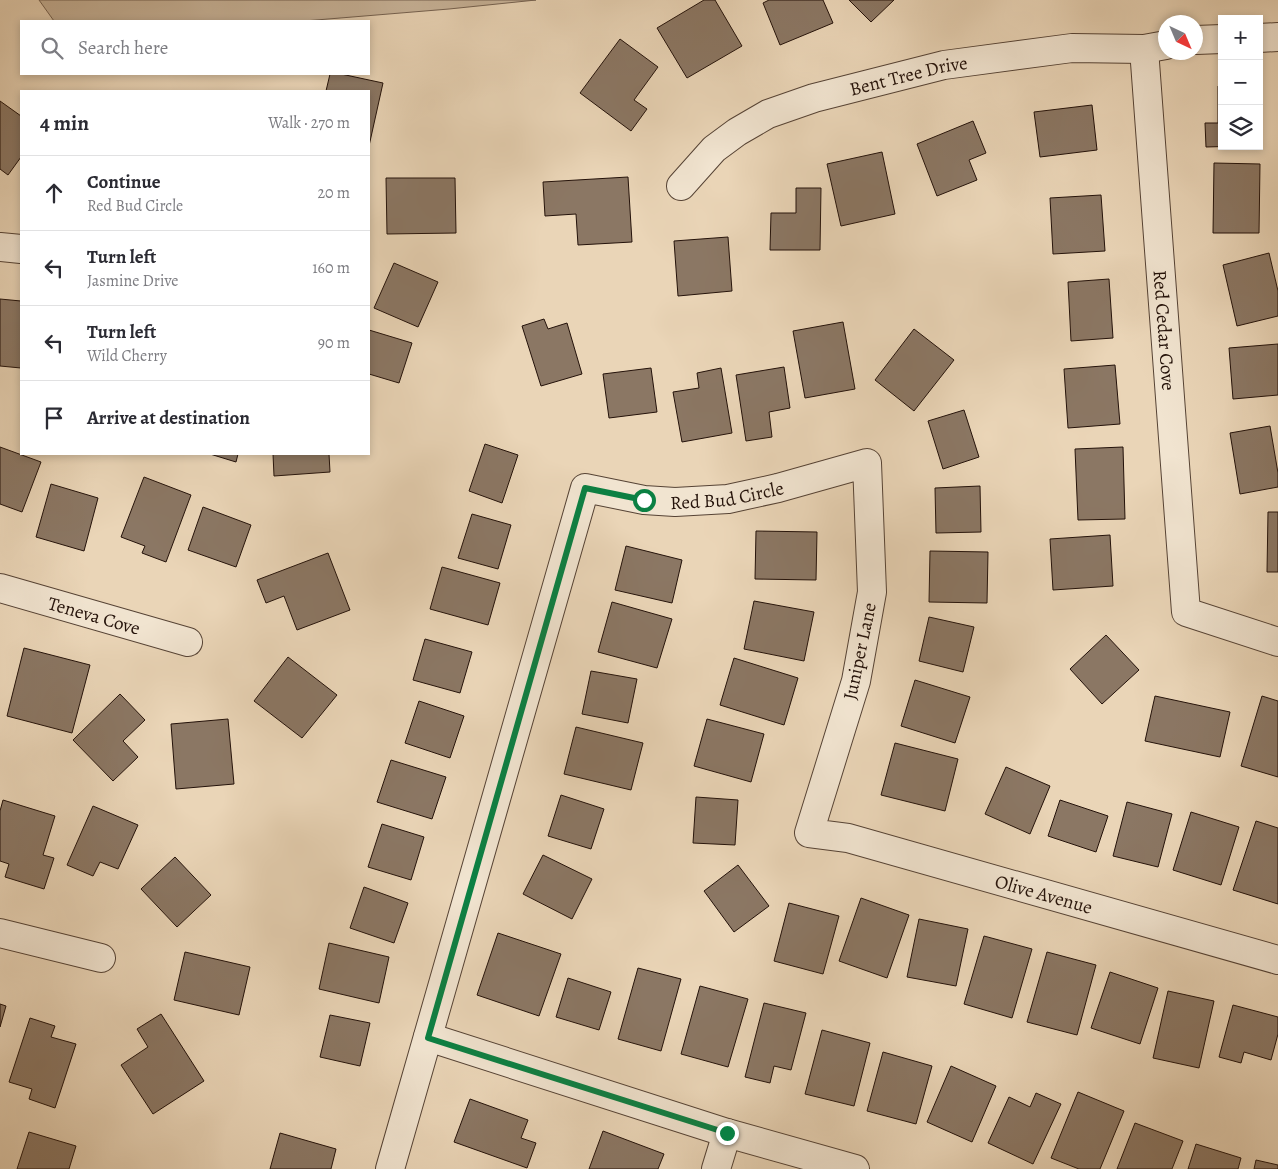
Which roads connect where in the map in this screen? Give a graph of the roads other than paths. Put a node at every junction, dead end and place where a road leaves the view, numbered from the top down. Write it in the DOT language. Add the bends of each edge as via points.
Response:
graph roads {
  1 [pos="1278,37"];
  2 [pos="1263,38"];
  3 [pos="1218,39"];
  4 [pos="1203,40"];
  5 [pos="1155,47"];
  6 [pos="681,186"];
  7 [pos="0,247"];
  8 [pos="20,249"];
  9 [pos="867,463"];
  10 [pos="0,588"];
  11 [pos="188,642"];
  12 [pos="1278,642"];
  13 [pos="808,833"];
  14 [pos="0,932"];
  15 [pos="101,958"];
  16 [pos="1278,960"];
  17 [pos="428,1038"];
  18 [pos="727,1133"];
  19 [pos="390,1169"];
  20 [pos="716,1169"];
  21 [pos="855,1169"];
  1 -- 2 [label="street"];
  3 -- 4 [label="street"];
  5 -- 6 [label="street, Bent Tree Drive" via="1072,48 944,65 814,98 768,114 736,132 714,149"];
  5 -- 12 [label="street, Red Cedar Cove" via="1186,612"];
  7 -- 8 [label="street"];
  9 -- 13 [label="street, Juniper Lane" via="872,592 856,681"];
  9 -- 17 [label="street, Red Bud Circle" via="778,488 728,498 675,502 644,500 585,488"];
  10 -- 11 [label="street, Teneva Cove"];
  13 -- 16 [label="street, Olive Avenue" via="848,838"];
  14 -- 15 [label="street"];
  17 -- 18 [label="street"];
  17 -- 19 [label="street"];
  18 -- 20 [label="street"];
  18 -- 21 [label="street"];
}
